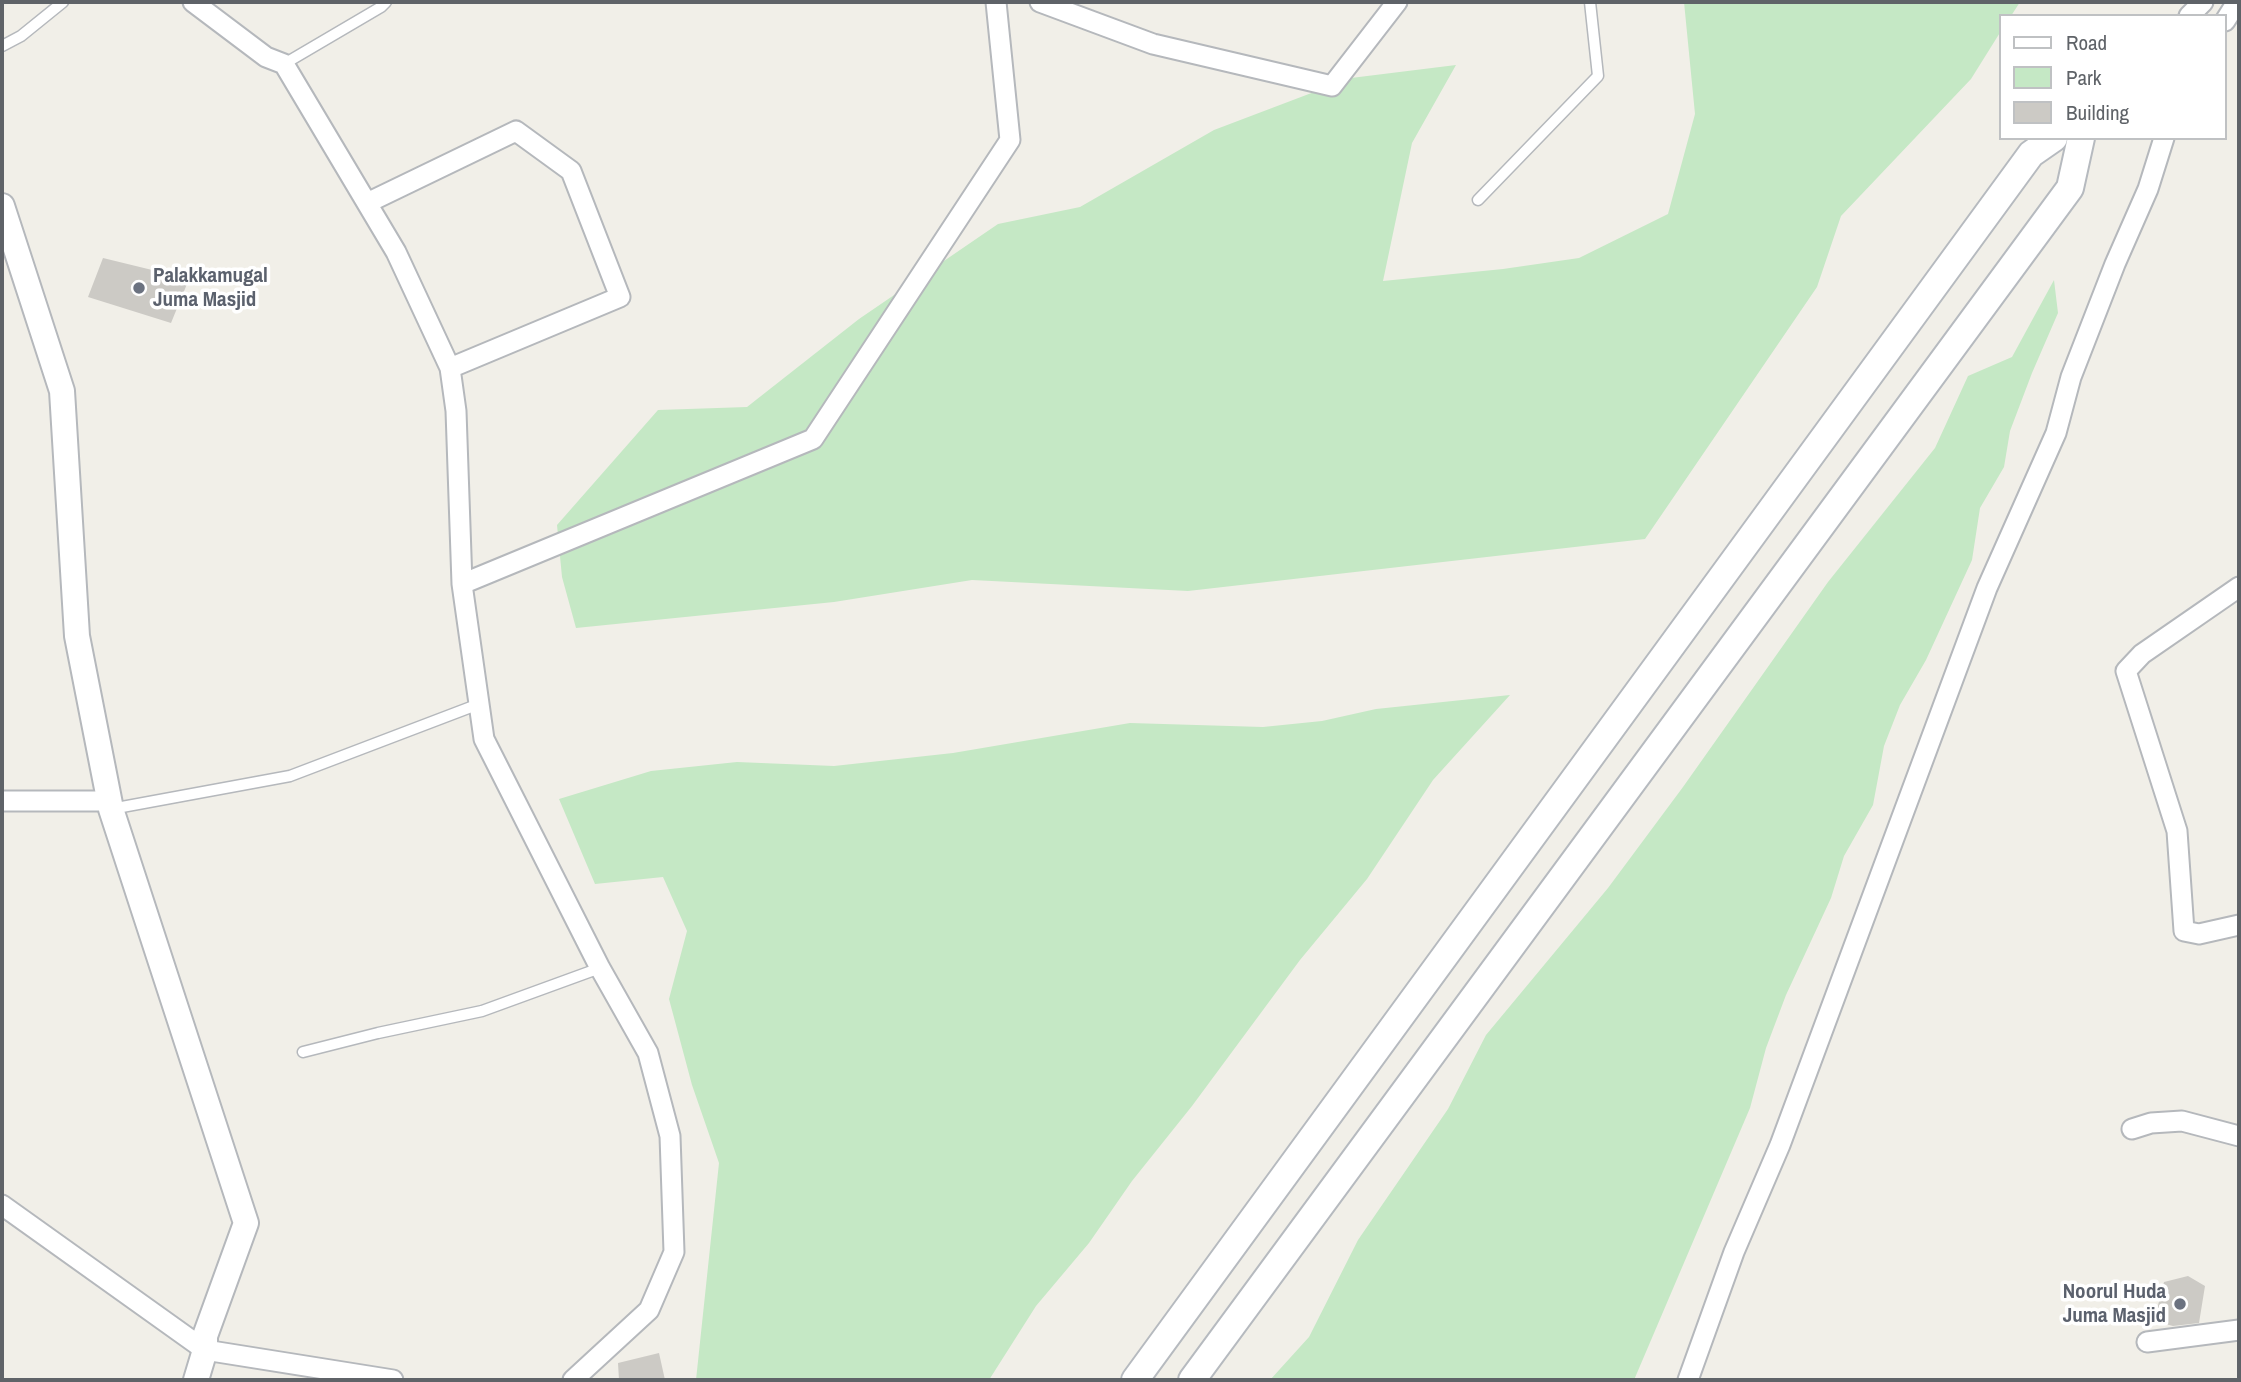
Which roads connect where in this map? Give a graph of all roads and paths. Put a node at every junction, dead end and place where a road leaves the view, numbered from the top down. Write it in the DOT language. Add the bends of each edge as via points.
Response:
graph roads {
  1 [pos="63,2"];
  2 [pos="193,2"];
  3 [pos="386,2"];
  4 [pos="996,2"];
  5 [pos="1040,2"];
  6 [pos="1397,2"];
  7 [pos="1590,2"];
  8 [pos="2237,2"];
  9 [pos="2227,18"];
  10 [pos="2,46"];
  11 [pos="284,64"];
  12 [pos="2051,140"];
  13 [pos="2081,140"];
  14 [pos="2163,140"];
  15 [pos="1478,200"];
  16 [pos="366,203"];
  17 [pos="2,206"];
  18 [pos="450,368"];
  19 [pos="462,583"];
  20 [pos="2239,587"];
  21 [pos="479,704"];
  22 [pos="2,801"];
  23 [pos="110,805"];
  24 [pos="2239,925"];
  25 [pos="600,968"];
  26 [pos="303,1052"];
  27 [pos="2132,1129"];
  28 [pos="2239,1136"];
  29 [pos="2,1205"];
  30 [pos="2239,1330"];
  31 [pos="2147,1342"];
  32 [pos="205,1350"];
  33 [pos="196,1380"];
  34 [pos="393,1380"];
  35 [pos="573,1380"];
  36 [pos="1135,1380"];
  37 [pos="1192,1380"];
  38 [pos="1688,1380"];
  1 -- 10 [label="lane"];
  2 -- 11 [label="street" via="266,57"];
  3 -- 11 [label="lane"];
  4 -- 19 [label="street" via="1010,140 813,439"];
  5 -- 6 [label="street" via="1153,44 1332,86"];
  7 -- 15 [label="lane" via="1598,76"];
  8 -- 9 [label="street"];
  11 -- 16 [label="street"];
  12 -- 36 [label="main road" via="2031,154"];
  13 -- 37 [label="main road" via="2070,188"];
  14 -- 38 [label="street" via="2071,377 2056,433 1987,588"];
  16 -- 18 [label="street" via="396,252"];
  16 -- 18 [label="street" via="516,131 571,171 620,297"];
  17 -- 23 [label="street" via="62,391 77,636"];
  18 -- 19 [label="street" via="456,411"];
  19 -- 21 [label="street"];
  20 -- 24 [label="street" via="2142,654 2126,671 2177,831 2184,931 2199,934"];
  21 -- 23 [label="lane" via="290,776"];
  21 -- 25 [label="street" via="484,739"];
  22 -- 23 [label="street"];
  23 -- 32 [label="street" via="246,1223 205,1336"];
  25 -- 26 [label="lane" via="482,1011"];
  25 -- 35 [label="street" via="648,1053 670,1136 674,1252 649,1310"];
  27 -- 28 [label="street" via="2182,1121"];
  29 -- 32 [label="street"];
  30 -- 31 [label="street"];
  32 -- 33 [label="street"];
  32 -- 34 [label="street"];
}
